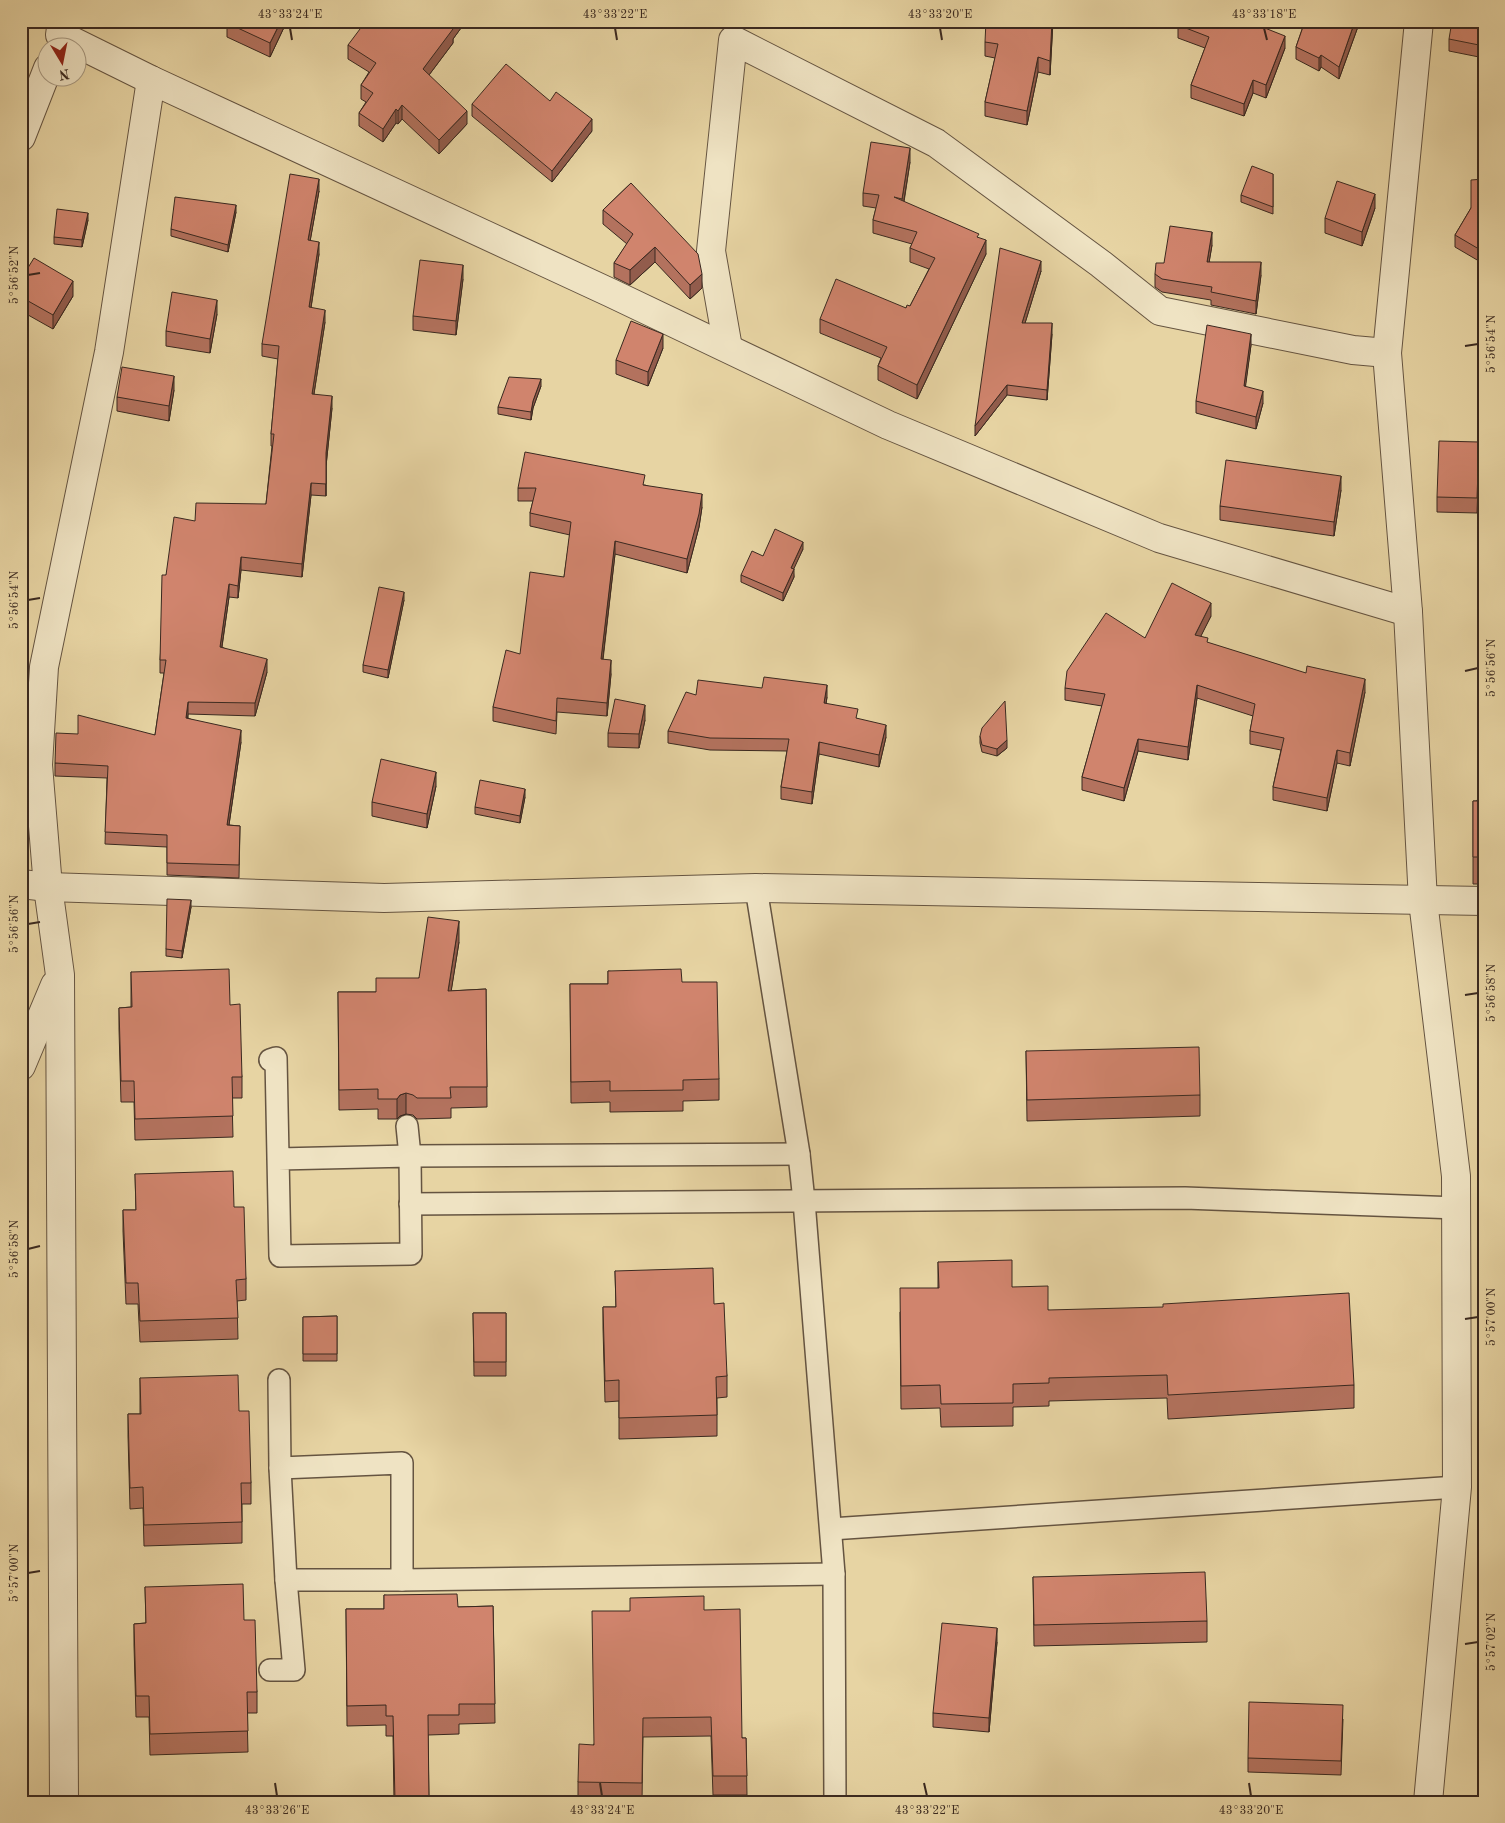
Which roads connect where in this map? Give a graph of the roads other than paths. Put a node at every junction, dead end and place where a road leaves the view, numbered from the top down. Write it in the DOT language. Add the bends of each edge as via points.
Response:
graph roads {
  1 [pos="1419,21"];
  2 [pos="59,35"];
  3 [pos="151,80"];
  4 [pos="40,88"];
  5 [pos="21,137"];
  6 [pos="728,348"];
  7 [pos="1387,353"];
  8 [pos="1408,612"];
  9 [pos="21,884"];
  10 [pos="48,887"];
  11 [pos="756,888"];
  12 [pos="1422,901"];
  13 [pos="1484,901"];
  14 [pos="60,974"];
  15 [pos="270,1060"];
  16 [pos="21,1066"];
  17 [pos="407,1126"];
  18 [pos="799,1154"];
  19 [pos="410,1156"];
  20 [pos="278,1159"];
  21 [pos="804,1201"];
  22 [pos="410,1204"];
  23 [pos="1457,1208"];
  24 [pos="279,1380"];
  25 [pos="280,1468"];
  26 [pos="1458,1487"];
  27 [pos="831,1529"];
  28 [pos="834,1574"];
  29 [pos="286,1580"];
  30 [pos="402,1580"];
  31 [pos="270,1670"];
  32 [pos="64,1802"];
  33 [pos="835,1802"];
  34 [pos="1428,1802"];
  1 -- 7 [label="street"];
  2 -- 3 [label="street"];
  3 -- 6 [label="street"];
  3 -- 10 [label="street" via="109,352 44,667 38,765"];
  4 -- 5 [label="street"];
  6 -- 7 [label="street" via="711,251 733,40 936,143 1160,311 1353,350"];
  6 -- 8 [label="street" via="888,425 1159,538"];
  7 -- 8 [label="street"];
  8 -- 12 [label="street"];
  9 -- 10 [label="street"];
  10 -- 11 [label="street" via="384,898"];
  10 -- 14 [label="street"];
  11 -- 12 [label="street"];
  11 -- 18 [label="lane"];
  12 -- 13 [label="street"];
  12 -- 23 [label="street" via="1456,1176"];
  14 -- 16 [label="street"];
  14 -- 32 [label="street"];
  15 -- 20 [label="lane" via="276,1058"];
  17 -- 19 [label="lane"];
  18 -- 19 [label="lane"];
  18 -- 21 [label="lane"];
  19 -- 20 [label="lane"];
  19 -- 22 [label="lane"];
  20 -- 22 [label="lane" via="280,1256 411,1254"];
  21 -- 22 [label="lane"];
  21 -- 23 [label="lane" via="1185,1198"];
  21 -- 27 [label="lane"];
  23 -- 26 [label="street"];
  24 -- 25 [label="lane"];
  25 -- 29 [label="lane"];
  25 -- 30 [label="lane" via="402,1463"];
  26 -- 27 [label="lane"];
  26 -- 34 [label="street"];
  27 -- 28 [label="lane"];
  28 -- 30 [label="lane"];
  28 -- 33 [label="lane"];
  29 -- 30 [label="lane"];
  29 -- 31 [label="lane" via="294,1670"];
}
